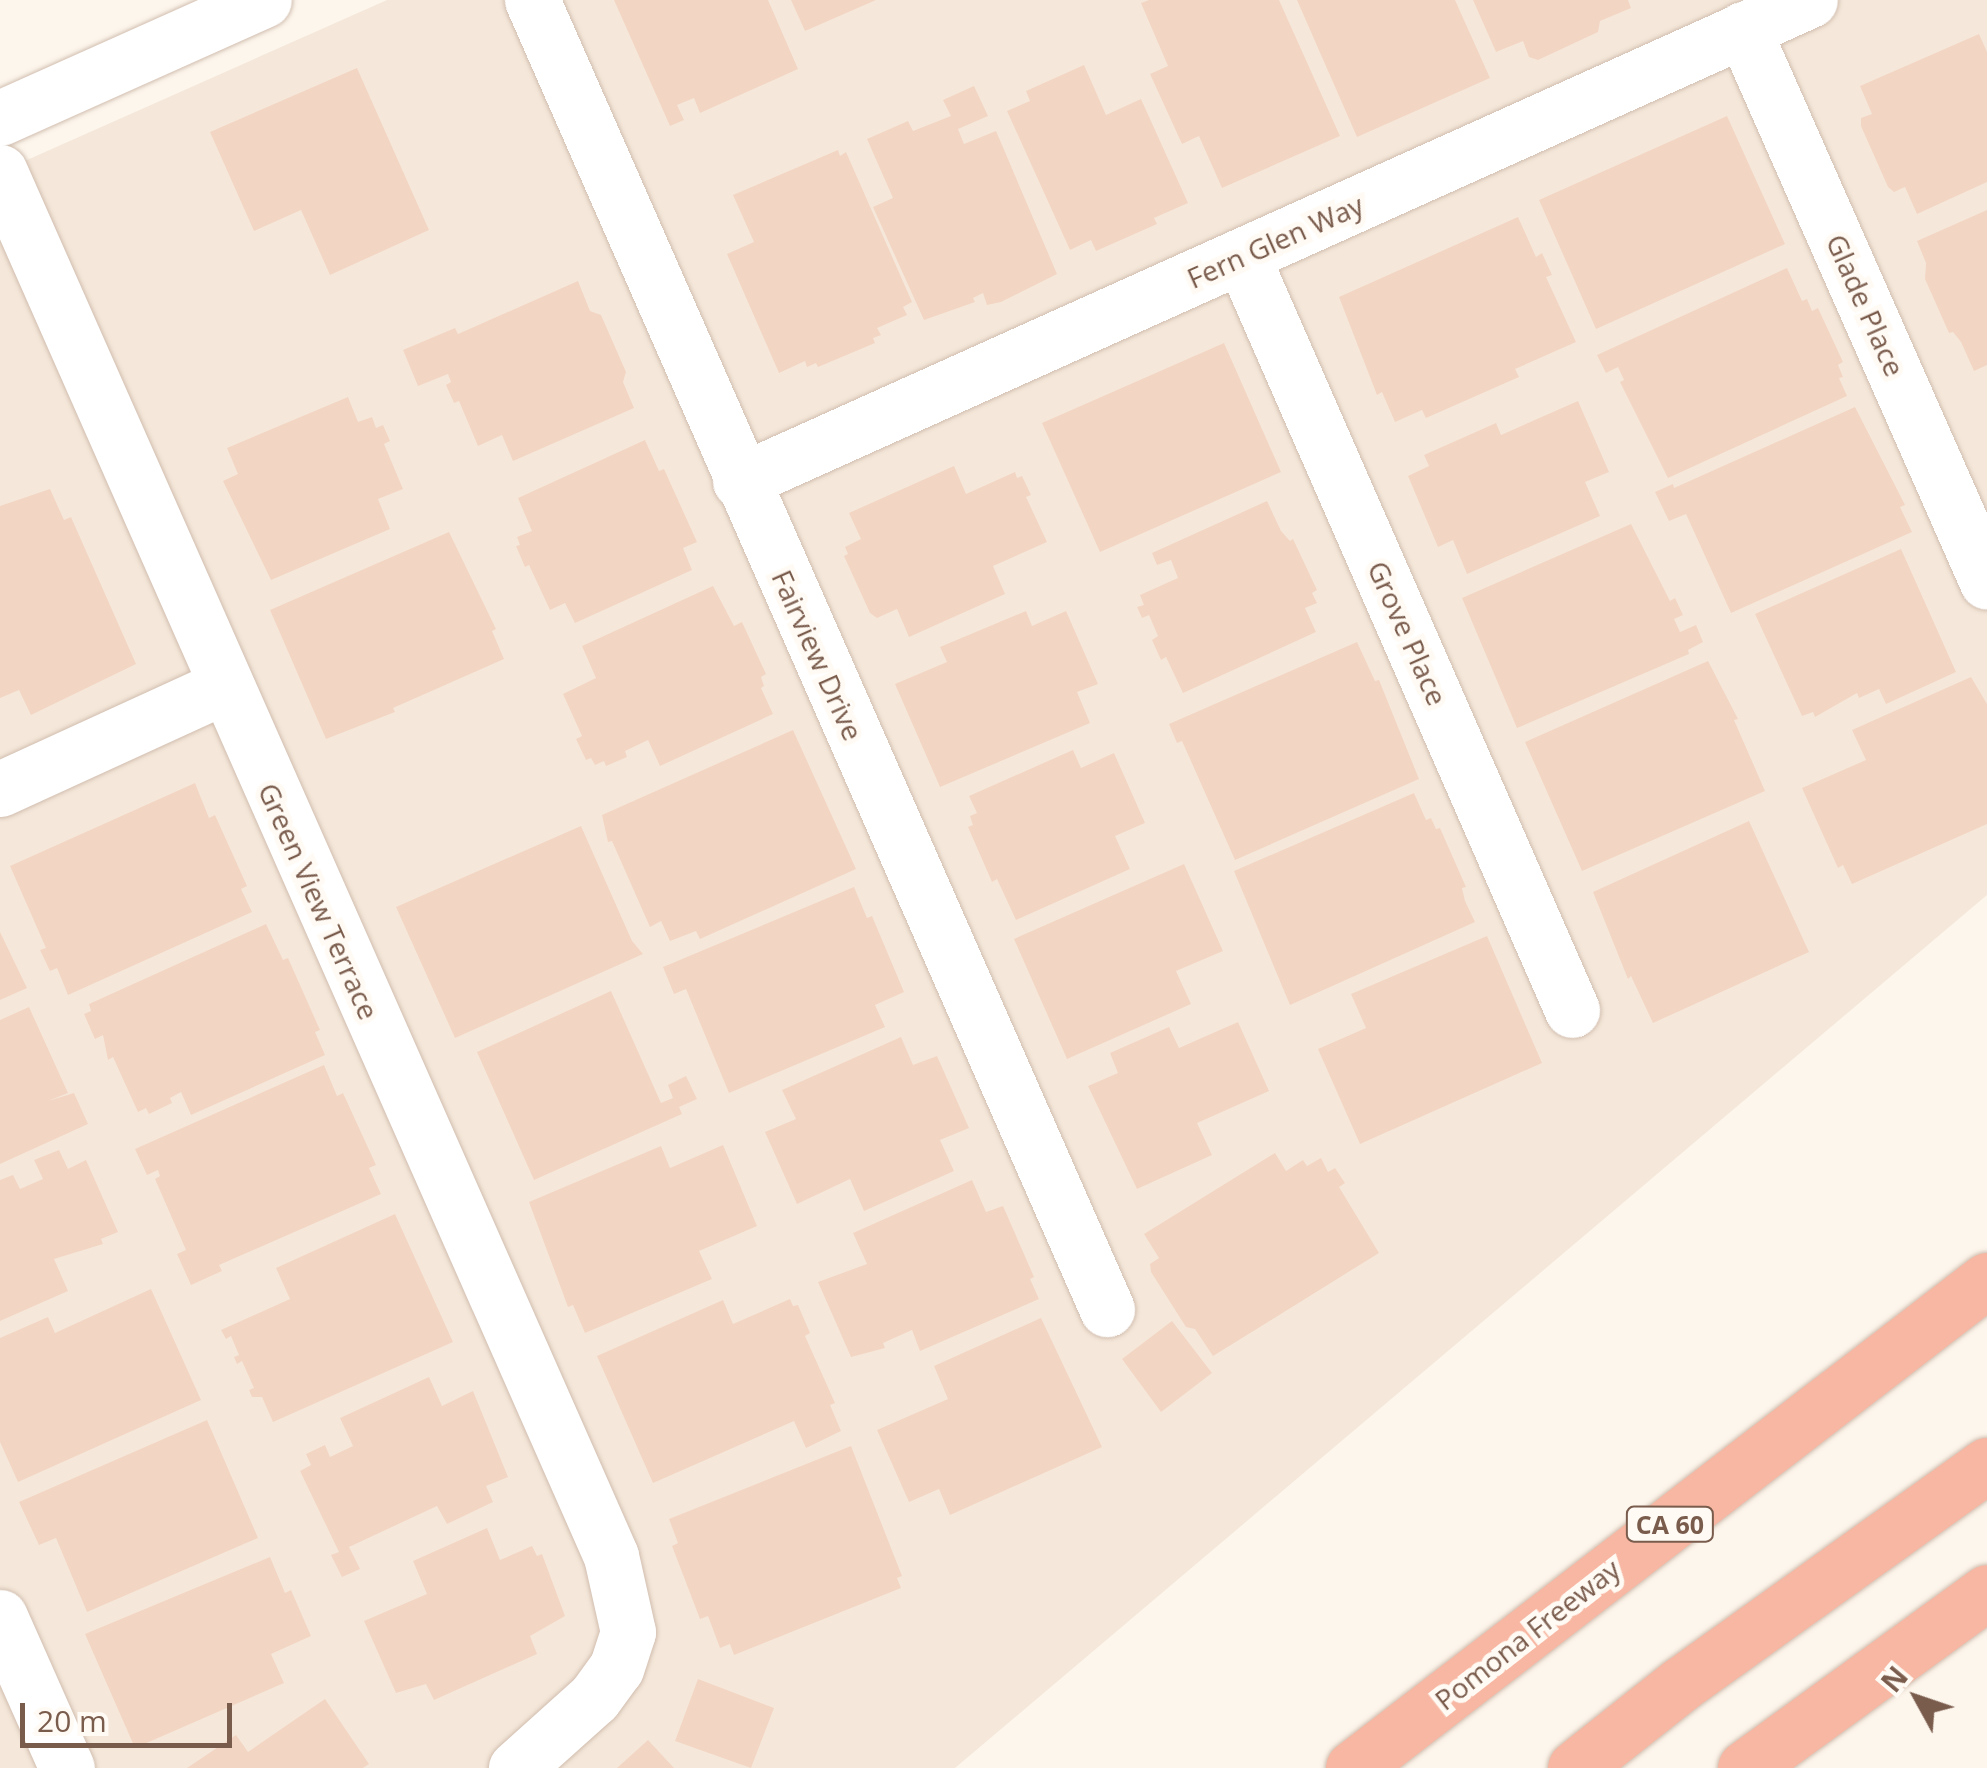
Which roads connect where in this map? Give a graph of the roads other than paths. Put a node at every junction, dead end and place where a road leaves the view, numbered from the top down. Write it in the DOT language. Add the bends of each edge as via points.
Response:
graph roads {
  1 [pos="264,0"];
  2 [pos="532,0"];
  3 [pos="1810,0"];
  4 [pos="1743,29"];
  5 [pos="0,118"];
  6 [pos="0,172"];
  7 [pos="1242,256"];
  8 [pos="740,481"];
  9 [pos="1987,582"];
  10 [pos="224,687"];
  11 [pos="0,789"];
  12 [pos="1572,1010"];
  13 [pos="1987,1280"];
  14 [pos="1107,1309"];
  15 [pos="1987,1465"];
  16 [pos="1987,1592"];
  17 [pos="0,1618"];
  18 [pos="67,1768"];
  19 [pos="516,1768"];
  20 [pos="1353,1768"];
  21 [pos="1575,1768"];
  22 [pos="1745,1768"];
  1 -- 5 [label="street"];
  2 -- 8 [label="street, Fairview Drive"];
  3 -- 4 [label="street, Fern Glen Way"];
  4 -- 7 [label="street, Fern Glen Way"];
  4 -- 9 [label="street, Glade Place"];
  6 -- 10 [label="street, Green View Terrace"];
  7 -- 8 [label="street, Fern Glen Way"];
  7 -- 12 [label="street, Grove Place"];
  8 -- 14 [label="street, Fairview Drive"];
  10 -- 11 [label="street"];
  10 -- 19 [label="street, Green View Terrace" via="611,1556 628,1632 616,1668 594,1698"];
  13 -- 20 [label="highway, Pomona Freeway / CA 60"];
  15 -- 21 [label="highway"];
  16 -- 22 [label="highway"];
  17 -- 18 [label="street"];
}
